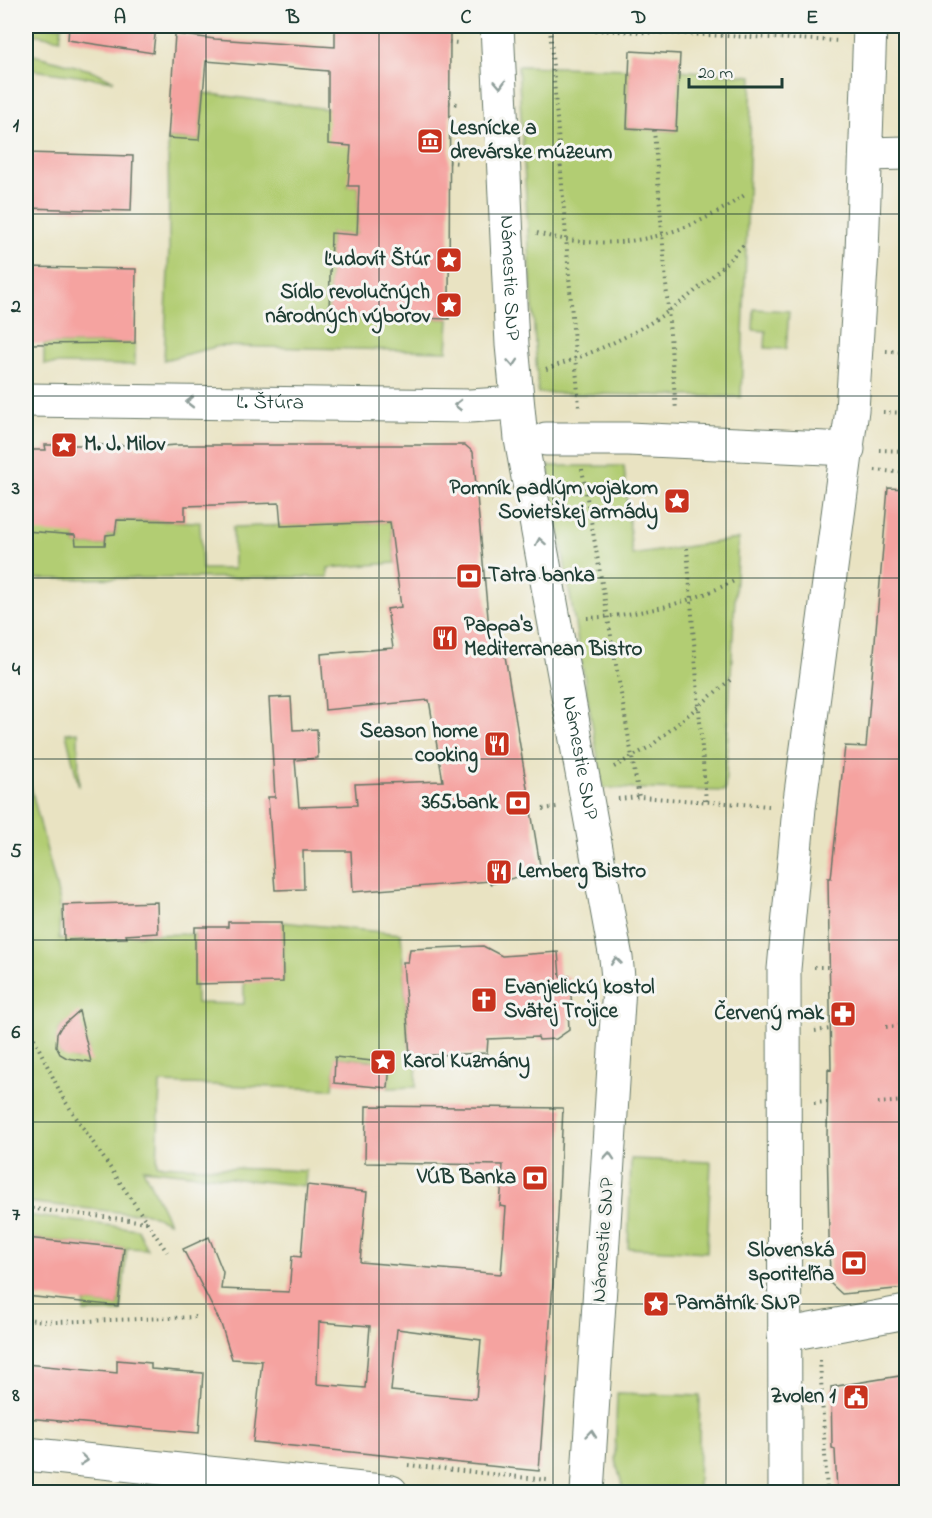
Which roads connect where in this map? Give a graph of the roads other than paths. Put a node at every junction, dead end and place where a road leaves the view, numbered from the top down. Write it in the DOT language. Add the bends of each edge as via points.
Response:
graph roads {
  1 [pos="508,26"];
  2 [pos="870,34"];
  3 [pos="906,153"];
  4 [pos="867,154"];
  5 [pos="26,400"];
  6 [pos="516,403"];
  7 [pos="568,439"];
  8 [pos="848,449"];
  9 [pos="906,1312"];
  10 [pos="784,1335"];
  11 [pos="26,1454"];
  12 [pos="391,1492"];
  13 [pos="587,1492"];
  14 [pos="785,1492"];
  1 -- 6 [label="street, Námestie SNP, one-way"];
  2 -- 4 [label="street"];
  3 -- 4 [label="street"];
  4 -- 8 [label="street"];
  6 -- 5 [label="street, Ľ. Štúra, one-way" via="470,406"];
  13 -- 6 [label="street, Námestie SNP, one-way" via="619,987"];
  7 -- 8 [label="street"];
  8 -- 10 [label="street" via="799,808 784,969"];
  9 -- 10 [label="street"];
  10 -- 14 [label="street"];
  11 -- 12 [label="street, one-way"];
}
